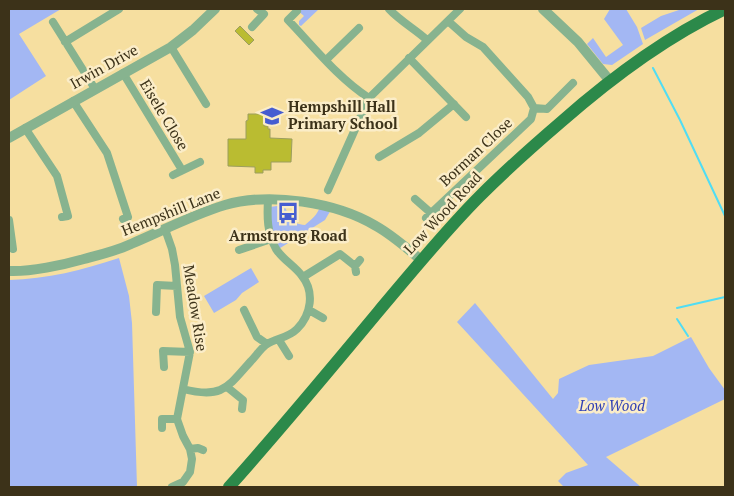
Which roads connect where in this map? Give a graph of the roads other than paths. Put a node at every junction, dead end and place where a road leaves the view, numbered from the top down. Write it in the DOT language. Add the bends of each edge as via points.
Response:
graph roads {
  1 [pos="119,9"];
  2 [pos="258,9"];
  3 [pos="389,9"];
  4 [pos="460,9"];
  5 [pos="543,9"];
  6 [pos="725,9"];
  7 [pos="297,11"];
  8 [pos="212,12"];
  9 [pos="448,21"];
  10 [pos="53,22"];
  11 [pos="252,27"];
  12 [pos="359,28"];
  13 [pos="427,40"];
  14 [pos="65,42"];
  15 [pos="171,46"];
  16 [pos="409,58"];
  17 [pos="326,60"];
  18 [pos="123,73"];
  19 [pos="522,76"];
  20 [pos="610,81"];
  21 [pos="515,82"];
  22 [pos="573,83"];
  23 [pos="95,89"];
  24 [pos="369,98"];
  25 [pos="206,100"];
  26 [pos="74,101"];
  27 [pos="454,104"];
  28 [pos="534,108"];
  29 [pos="466,117"];
  30 [pos="25,128"];
  31 [pos="9,138"];
  32 [pos="384,142"];
  33 [pos="390,150"];
  34 [pos="379,157"];
  35 [pos="200,162"];
  36 [pos="182,170"];
  37 [pos="173,175"];
  38 [pos="328,190"];
  39 [pos="415,199"];
  40 [pos="268,200"];
  41 [pos="62,217"];
  42 [pos="123,219"];
  43 [pos="9,220"];
  44 [pos="165,229"];
  45 [pos="271,238"];
  46 [pos="242,239"];
  47 [pos="13,249"];
  48 [pos="421,260"];
  49 [pos="357,266"];
  50 [pos="9,270"];
  51 [pos="303,277"];
  52 [pos="177,286"];
  53 [pos="244,310"];
  54 [pos="309,310"];
  55 [pos="156,312"];
  56 [pos="323,318"];
  57 [pos="279,340"];
  58 [pos="267,344"];
  59 [pos="190,352"];
  60 [pos="289,356"];
  61 [pos="164,367"];
  62 [pos="227,387"];
  63 [pos="183,389"];
  64 [pos="242,409"];
  65 [pos="177,419"];
  66 [pos="162,428"];
  67 [pos="190,449"];
  68 [pos="203,450"];
  69 [pos="172,487"];
  70 [pos="229,487"];
  1 -- 14 [label="street"];
  2 -- 11 [label="street" via="264,14"];
  3 -- 13 [label="street"];
  4 -- 9 [label="street"];
  5 -- 20 [label="street" via="578,42"];
  6 -- 20 [label="main road, Low Wood Road" via="689,27"];
  7 -- 17 [label="street" via="288,20"];
  8 -- 15 [label="street, Irwin Drive"];
  9 -- 13 [label="street"];
  9 -- 21 [label="street" via="484,47"];
  10 -- 14 [label="street"];
  12 -- 17 [label="street"];
  13 -- 16 [label="street"];
  14 -- 23 [label="street"];
  15 -- 18 [label="street, Irwin Drive"];
  15 -- 25 [label="street"];
  16 -- 24 [label="street"];
  16 -- 27 [label="street"];
  17 -- 24 [label="street"];
  18 -- 23 [label="street, Irwin Drive"];
  18 -- 36 [label="street, Eisele Close"];
  19 -- 21 [label="street"];
  20 -- 48 [label="main road, Low Wood Road" via="493,183"];
  21 -- 28 [label="street"];
  22 -- 28 [label="street" via="547,109"];
  23 -- 26 [label="street, Irwin Drive"];
  24 -- 38 [label="street"];
  26 -- 30 [label="street, Irwin Drive"];
  26 -- 42 [label="street" via="111,162 128,216"];
  27 -- 29 [label="street"];
  27 -- 33 [label="street" via="419,133"];
  28 -- 39 [label="street, Borman Close" via="531,119 428,215"];
  30 -- 31 [label="street, Irwin Drive"];
  30 -- 41 [label="street" via="57,176 68,216"];
  32 -- 33 [label="street"];
  33 -- 34 [label="street"];
  35 -- 36 [label="street, Eisele Close"];
  36 -- 37 [label="street, Eisele Close"];
  40 -- 44 [label="street, Hempshill Lane" via="226,205"];
  40 -- 45 [label="street"];
  40 -- 48 [label="street, Hempshill Lane" via="319,205 356,216 375,225"];
  43 -- 47 [label="street"];
  44 -- 50 [label="street, Hempshill Lane" via="129,245 62,265"];
  44 -- 52 [label="street, Meadow Rise" via="172,250"];
  45 -- 46 [label="street" via="242,249"];
  45 -- 51 [label="street" via="277,250"];
  48 -- 70 [label="main road, Low Wood Road"];
  49 -- 51 [label="street" via="340,254"];
  51 -- 54 [label="street" via="309,293"];
  52 -- 55 [label="street" via="157,285"];
  52 -- 59 [label="street, Meadow Rise" via="180,317"];
  53 -- 58 [label="street" via="257,337"];
  54 -- 56 [label="street"];
  54 -- 57 [label="street" via="297,330"];
  57 -- 58 [label="street"];
  57 -- 60 [label="street"];
  58 -- 62 [label="street"];
  59 -- 61 [label="street" via="163,351"];
  59 -- 63 [label="street, Meadow Rise"];
  62 -- 63 [label="street" via="209,393"];
  62 -- 64 [label="street" via="243,400"];
  63 -- 65 [label="street, Meadow Rise"];
  65 -- 66 [label="street" via="162,419"];
  65 -- 67 [label="street"];
  67 -- 68 [label="street"];
  67 -- 69 [label="street" via="190,472 183,482"];
}
